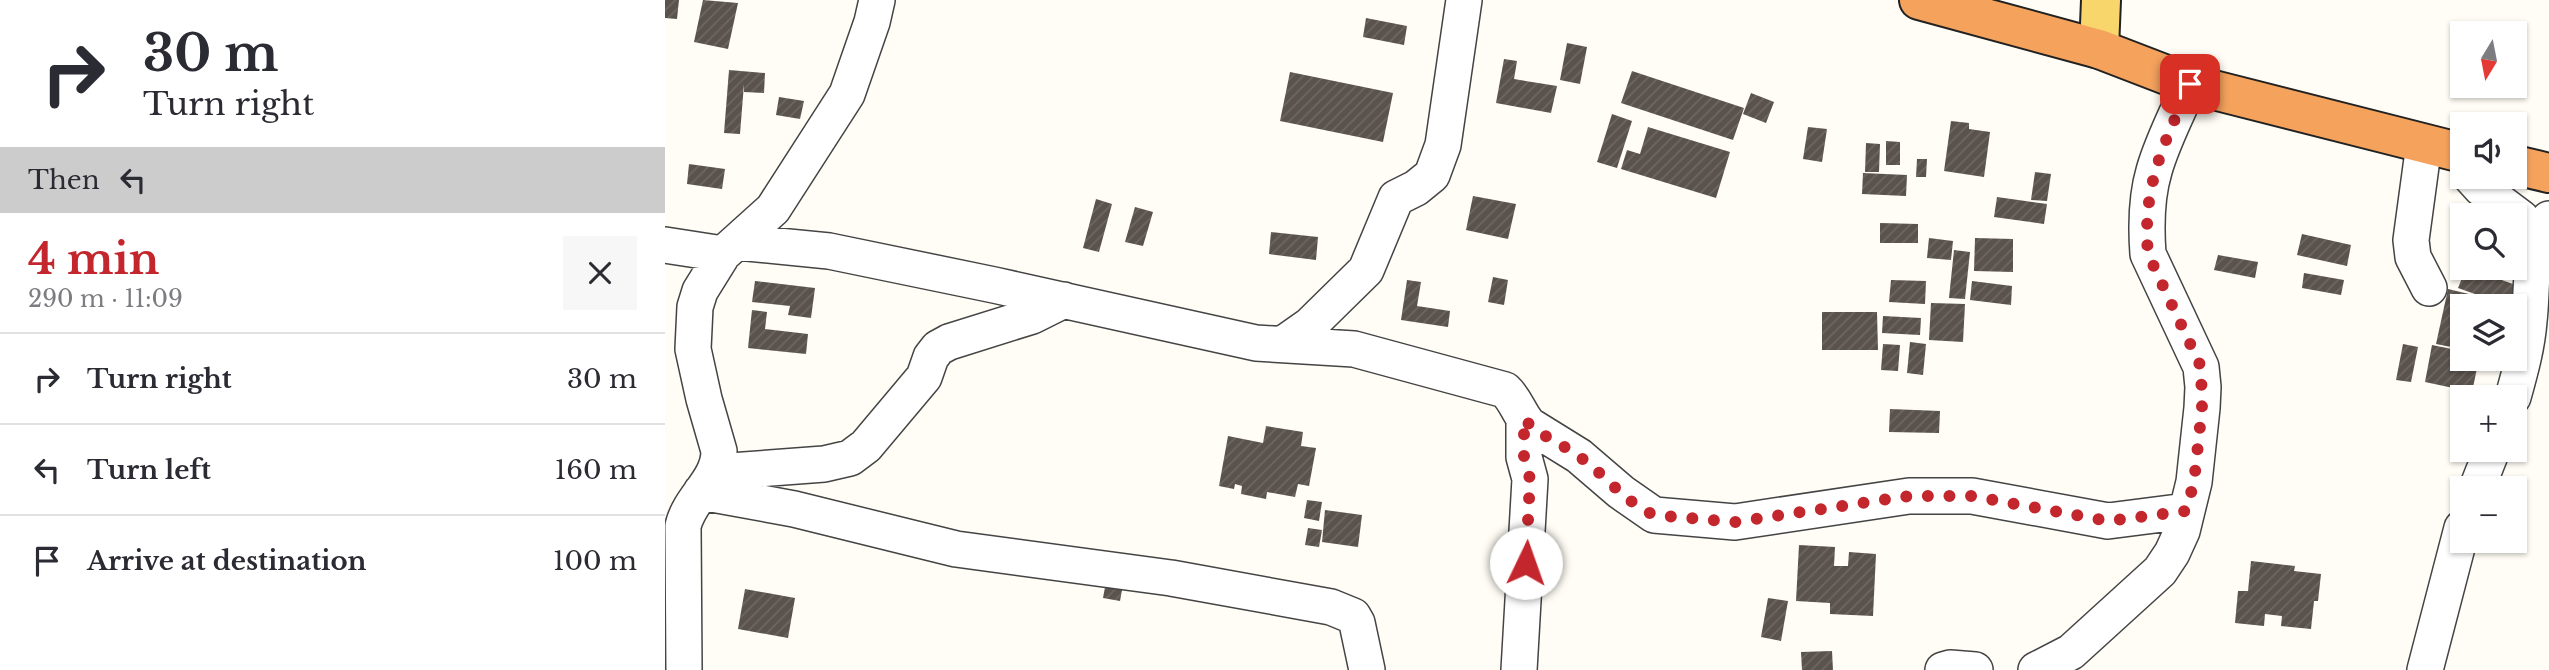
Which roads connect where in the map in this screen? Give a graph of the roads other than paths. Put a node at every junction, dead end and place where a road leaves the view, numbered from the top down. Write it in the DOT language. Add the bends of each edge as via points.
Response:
graph roads {
  1 [pos="877,0"];
  2 [pos="1464,0"];
  3 [pos="1919,0"];
  4 [pos="2101,0"];
  5 [pos="2099,49"];
  6 [pos="2190,84"];
  7 [pos="2450,157"];
  8 [pos="2450,166"];
  9 [pos="2527,168"];
  10 [pos="2549,173"];
  11 [pos="2482,189"];
  12 [pos="2544,228"];
  13 [pos="665,245"];
  14 [pos="730,248"];
  15 [pos="2429,288"];
  16 [pos="1064,300"];
  17 [pos="1283,344"];
  18 [pos="2516,385"];
  19 [pos="1524,419"];
  20 [pos="693,493"];
  21 [pos="2186,511"];
  22 [pos="2455,553"];
  23 [pos="684,670"];
  24 [pos="1367,670"];
  25 [pos="1519,670"];
  26 [pos="1943,670"];
  27 [pos="1975,670"];
  28 [pos="2036,670"];
  29 [pos="2425,670"];
  1 -- 14 [label="street" via="847,94 773,209"];
  2 -- 17 [label="street" via="1443,145 1431,175 1396,198 1366,271 1310,326"];
  3 -- 5 [label="highway"];
  4 -- 5 [label="main road"];
  5 -- 6 [label="highway"];
  6 -- 7 [label="highway"];
  6 -- 21 [label="street" via="2154,169 2147,235 2148,254 2201,367 2202,408"];
  8 -- 15 [label="street" via="2411,240 2413,257"];
  9 -- 10 [label="highway"];
  11 -- 12 [label="street" via="2521,218"];
  12 -- 18 [label="street" via="2534,254 2529,323"];
  13 -- 14 [label="street"];
  14 -- 16 [label="street" via="829,251"];
  14 -- 20 [label="street" via="697,300 693,349 719,451"];
  16 -- 17 [label="street"];
  16 -- 20 [label="street" via="1032,316 938,348 925,377 866,446 850,458"];
  17 -- 19 [label="street" via="1355,349 1505,390 1516,400"];
  19 -- 21 [label="street" via="1580,456 1654,515 1735,522 1909,496 1972,496 2108,521"];
  19 -- 25 [label="street" via="1524,457 1530,479"];
  20 -- 23 [label="street" via="683,526"];
  20 -- 24 [label="street" via="794,509 956,550 1171,578 1331,607 1353,616"];
  21 -- 28 [label="street" via="2182,531 2160,570 2071,652"];
  22 -- 29 [label="street"];
  26 -- 27 [label="street"];
}
